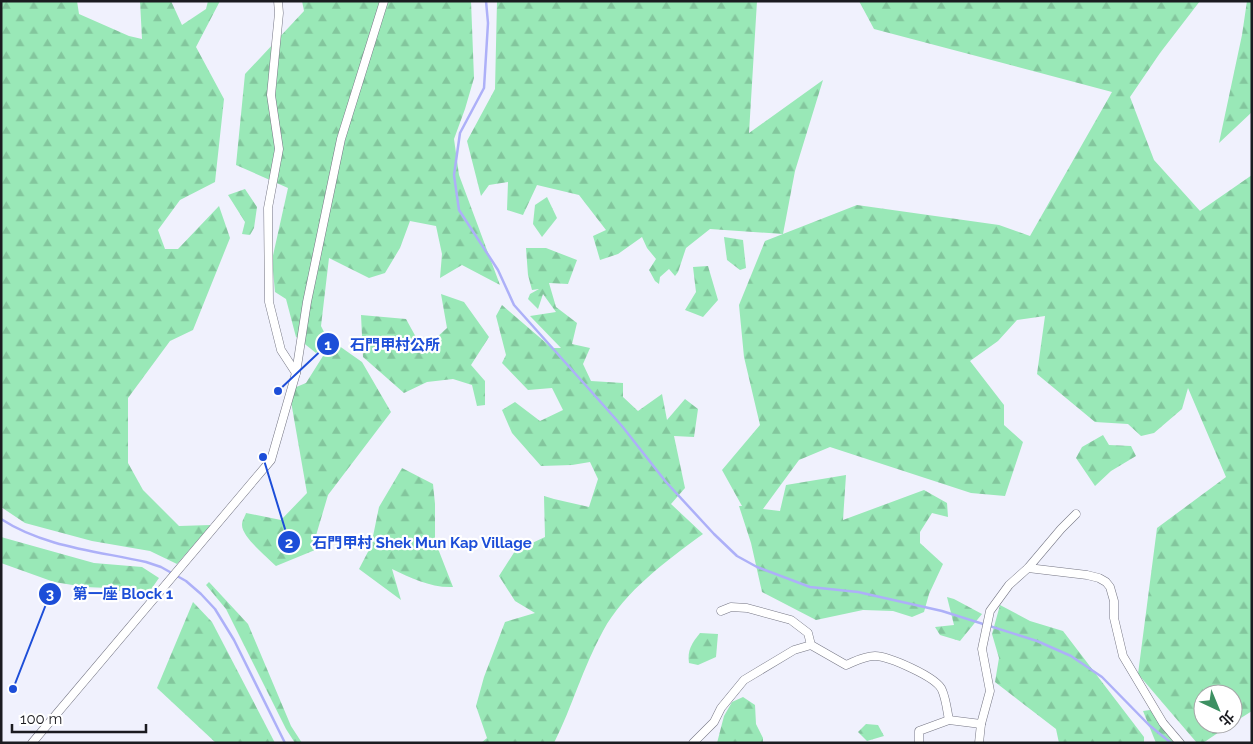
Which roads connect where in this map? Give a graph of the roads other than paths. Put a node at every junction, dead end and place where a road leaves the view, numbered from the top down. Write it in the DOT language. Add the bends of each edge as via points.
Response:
graph roads {
  1 [pos="278,1"];
  2 [pos="384,1"];
  3 [pos="296,373"];
  4 [pos="1076,514"];
  5 [pos="1028,568"];
  6 [pos="721,611"];
  7 [pos="811,645"];
  8 [pos="949,720"];
  9 [pos="981,724"];
  10 [pos="32,743"];
  11 [pos="693,743"];
  12 [pos="919,743"];
  13 [pos="979,743"];
  14 [pos="1180,743"];
  1 -- 3 [label="street" via="271,95 279,148 268,208 270,302 281,350"];
  2 -- 3 [label="street" via="341,139 307,302"];
  3 -- 10 [label="street" via="271,460"];
  4 -- 5 [label="street"];
  5 -- 9 [label="street" via="993,604 987,618 982,649 990,691"];
  5 -- 14 [label="street" via="1087,575 1106,582 1114,601 1114,618 1123,656 1163,723"];
  6 -- 7 [label="street" via="731,607 747,608 791,620 808,633"];
  7 -- 8 [label="street" via="846,665 863,657 878,656 922,672 942,689"];
  7 -- 11 [label="street" via="794,650 744,680 714,722"];
  8 -- 9 [label="street"];
  8 -- 12 [label="street" via="919,731"];
  9 -- 13 [label="street"];
}
